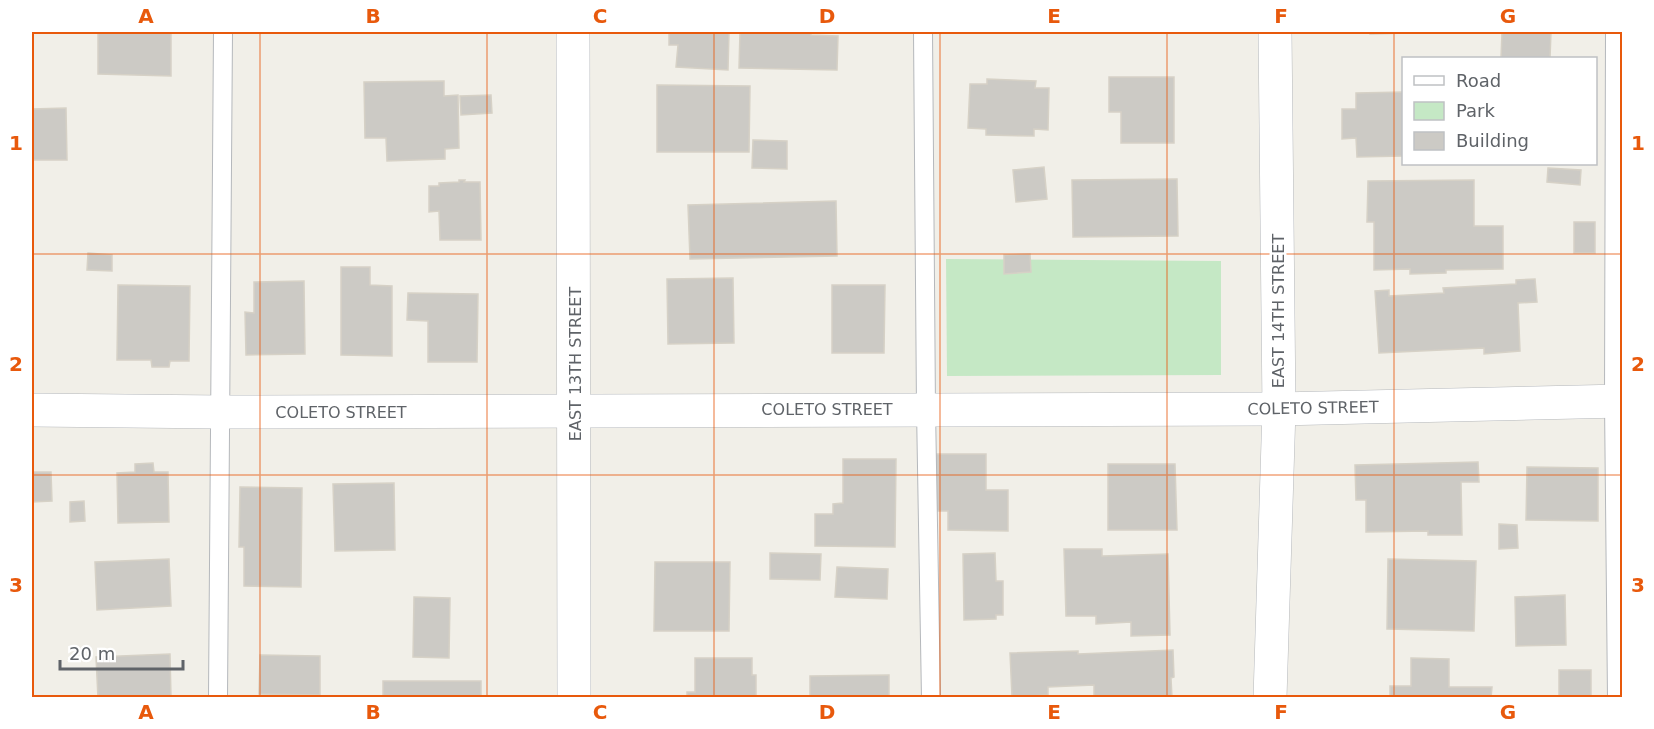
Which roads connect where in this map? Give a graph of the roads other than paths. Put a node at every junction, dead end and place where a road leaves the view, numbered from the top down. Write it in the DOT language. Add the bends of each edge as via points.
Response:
graph roads {
  1 [pos="223,32"];
  2 [pos="573,32"];
  3 [pos="923,32"];
  4 [pos="1275,32"];
  5 [pos="1615,32"];
  6 [pos="1618,402"];
  7 [pos="926,409"];
  8 [pos="1279,409"];
  9 [pos="32,410"];
  10 [pos="575,411"];
  11 [pos="221,412"];
  12 [pos="218,698"];
  13 [pos="574,698"];
  14 [pos="931,698"];
  15 [pos="1270,698"];
  16 [pos="1617,698"];
  1 -- 11 [label="lane"];
  2 -- 10 [label="street, EAST 13TH STREET"];
  3 -- 7 [label="lane"];
  4 -- 8 [label="street, EAST 14TH STREET"];
  5 -- 6 [label="lane"];
  6 -- 8 [label="street, COLETO STREET"];
  6 -- 16 [label="lane"];
  7 -- 8 [label="street, COLETO STREET"];
  7 -- 10 [label="street, COLETO STREET"];
  7 -- 14 [label="lane"];
  8 -- 15 [label="street, EAST 14TH STREET"];
  9 -- 11 [label="street, COLETO STREET"];
  10 -- 11 [label="street, COLETO STREET"];
  10 -- 13 [label="street, EAST 13TH STREET"];
  11 -- 12 [label="lane"];
}
